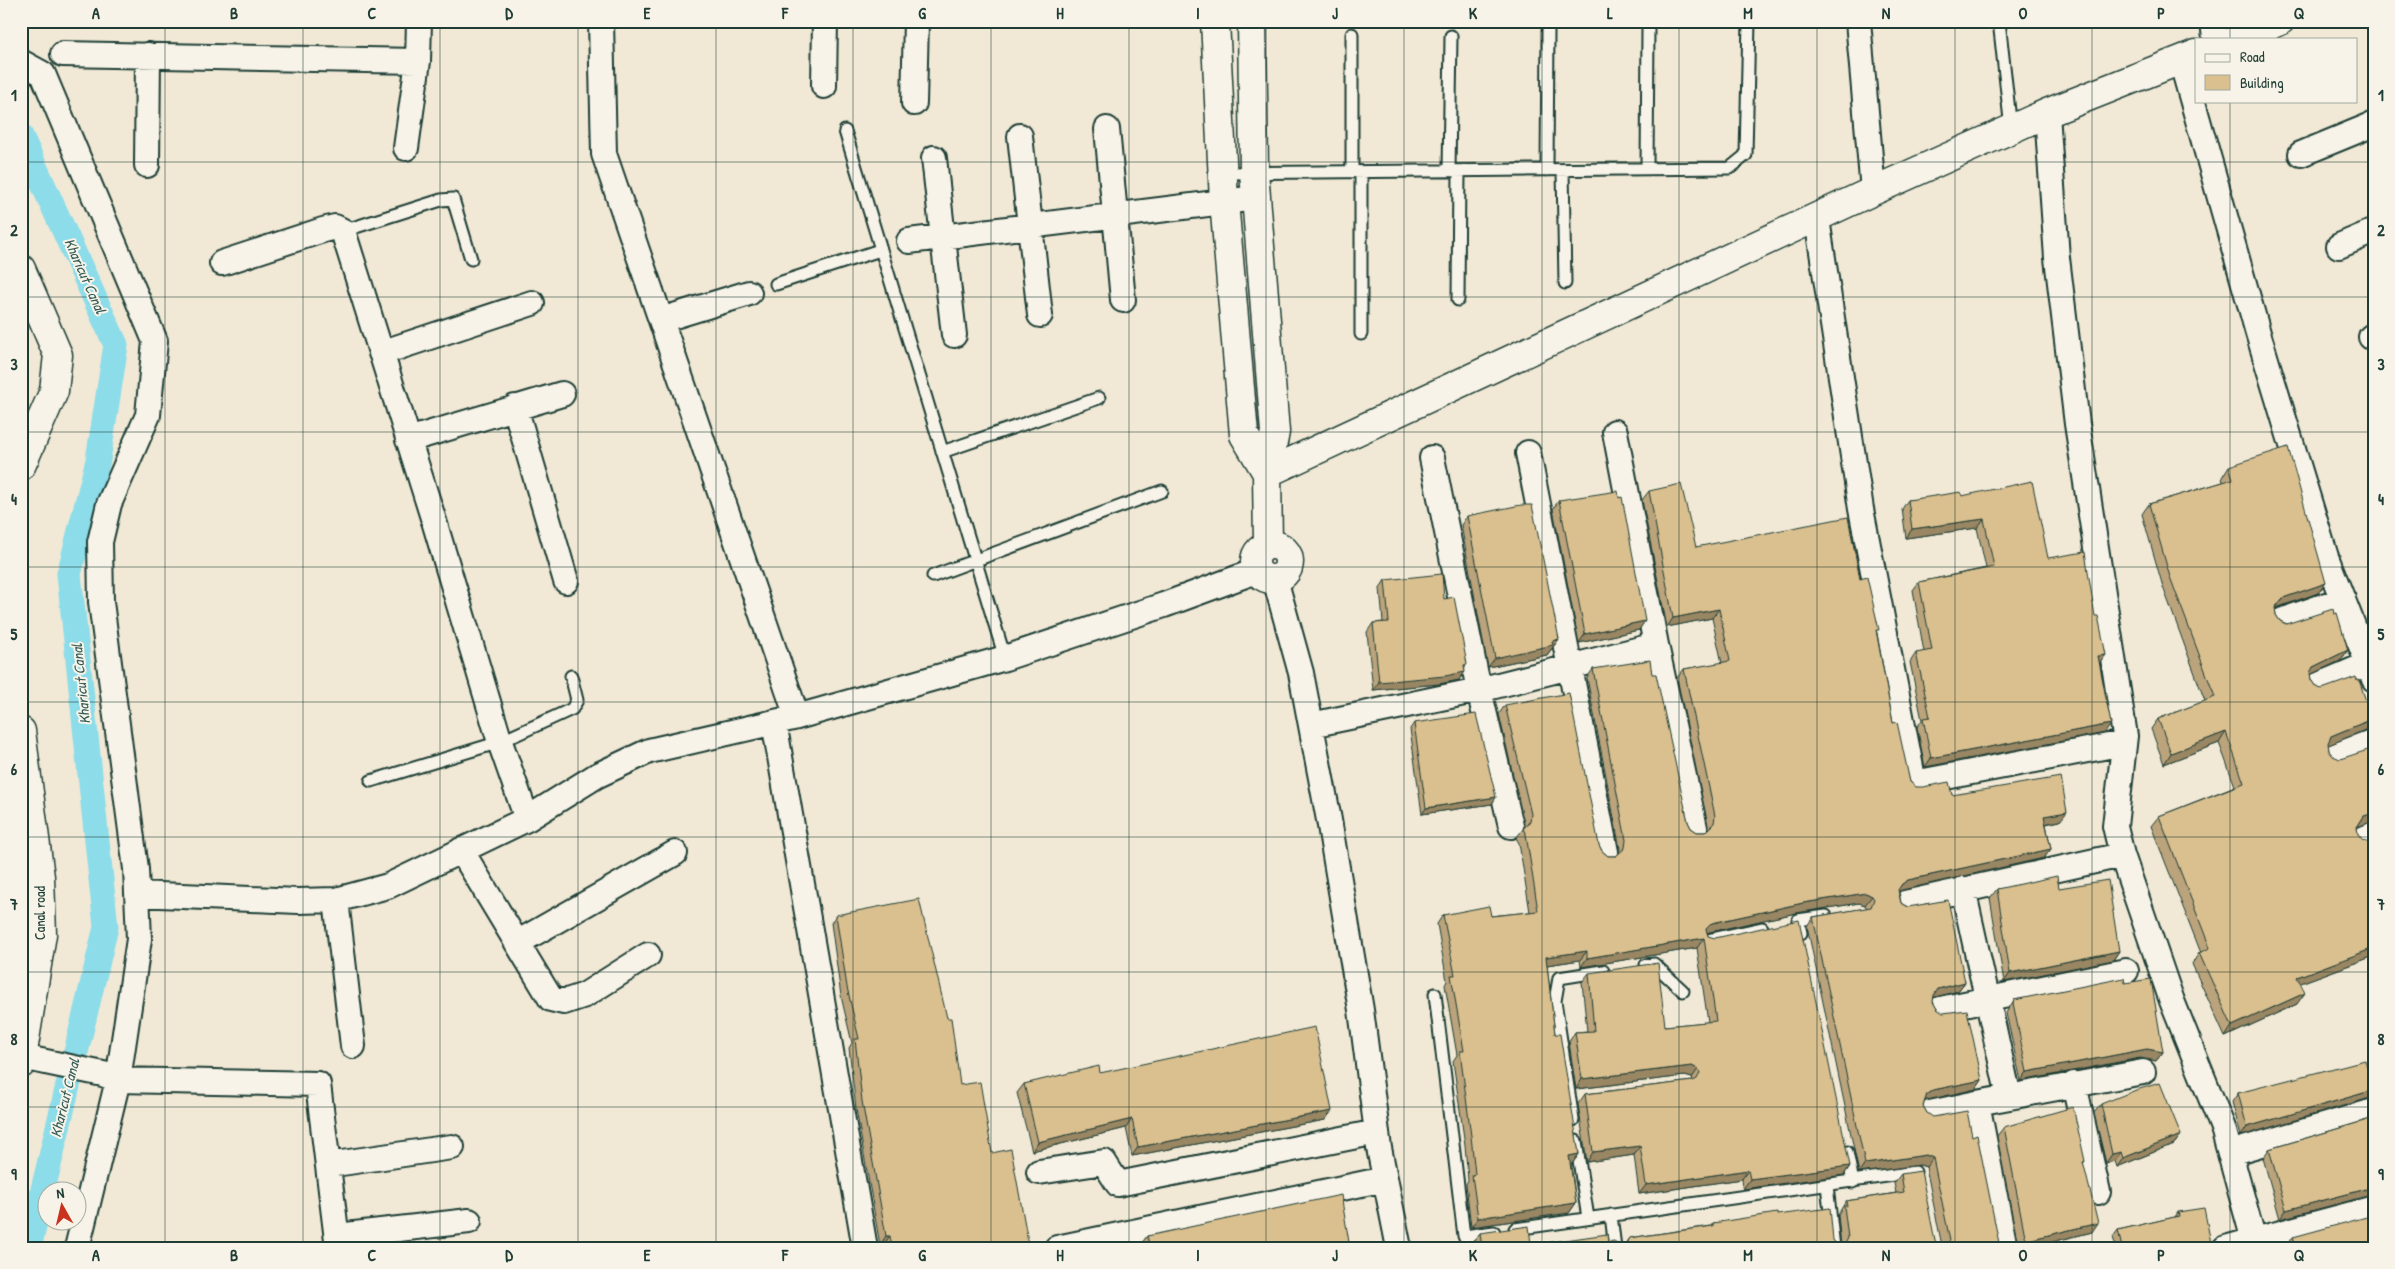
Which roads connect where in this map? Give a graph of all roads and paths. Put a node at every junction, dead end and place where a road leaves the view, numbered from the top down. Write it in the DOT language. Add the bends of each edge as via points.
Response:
graph roads {
  1 [pos="418,21"];
  2 [pos="601,21"];
  3 [pos="825,21"];
  4 [pos="916,21"];
  5 [pos="1215,21"];
  6 [pos="1252,21"];
  7 [pos="1749,21"];
  8 [pos="1858,21"];
  9 [pos="1999,21"];
  10 [pos="2213,21"];
  11 [pos="2280,21"];
  12 [pos="1548,30"];
  13 [pos="1648,30"];
  14 [pos="1352,34"];
  15 [pos="1451,36"];
  16 [pos="2215,38"];
  17 [pos="2238,38"];
  18 [pos="63,54"];
  19 [pos="148,55"];
  20 [pos="2188,57"];
  21 [pos="418,61"];
  22 [pos="21,62"];
  23 [pos="2195,85"];
  24 [pos="824,86"];
  25 [pos="914,102"];
  26 [pos="2199,102"];
  27 [pos="2046,113"];
  28 [pos="2374,124"];
  29 [pos="1107,128"];
  30 [pos="2011,129"];
  31 [pos="845,131"];
  32 [pos="1020,136"];
  33 [pos="406,148"];
  34 [pos="2302,154"];
  35 [pos="934,158"];
  36 [pos="147,165"];
  37 [pos="1647,169"];
  38 [pos="1547,170"];
  39 [pos="1563,170"];
  40 [pos="1454,171"];
  41 [pos="1356,172"];
  42 [pos="1223,173"];
  43 [pos="1255,185"];
  44 [pos="1873,191"];
  45 [pos="1224,201"];
  46 [pos="1114,215"];
  47 [pos="1817,219"];
  48 [pos="1029,226"];
  49 [pos="343,231"];
  50 [pos="2374,231"];
  51 [pos="944,236"];
  52 [pos="909,241"];
  53 [pos="2339,246"];
  54 [pos="880,250"];
  55 [pos="471,259"];
  56 [pos="222,263"];
  57 [pos="21,269"];
  58 [pos="776,284"];
  59 [pos="1565,284"];
  60 [pos="749,293"];
  61 [pos="1123,300"];
  62 [pos="1458,300"];
  63 [pos="532,303"];
  64 [pos="1040,315"];
  65 [pos="661,320"];
  66 [pos="1361,334"];
  67 [pos="954,335"];
  68 [pos="381,353"];
  69 [pos="562,394"];
  70 [pos="1099,398"];
  71 [pos="515,407"];
  72 [pos="1615,432"];
  73 [pos="408,440"];
  74 [pos="942,452"];
  75 [pos="1528,453"];
  76 [pos="1432,458"];
  77 [pos="21,466"];
  78 [pos="1267,474"];
  79 [pos="1162,491"];
  80 [pos="975,560"];
  81 [pos="1266,575"];
  82 [pos="933,576"];
  83 [pos="566,581"];
  84 [pos="2343,599"];
  85 [pos="2281,621"];
  86 [pos="1656,645"];
  87 [pos="1005,658"];
  88 [pos="1571,666"];
  89 [pos="2371,671"];
  90 [pos="571,676"];
  91 [pos="2316,686"];
  92 [pos="1479,690"];
  93 [pos="797,717"];
  94 [pos="774,722"];
  95 [pos="1311,725"];
  96 [pos="21,731"];
  97 [pos="2374,740"];
  98 [pos="500,742"];
  99 [pos="2124,743"];
  100 [pos="2334,756"];
  101 [pos="371,781"];
  102 [pos="26,799"];
  103 [pos="527,818"];
  104 [pos="1511,826"];
  105 [pos="1694,828"];
  106 [pos="461,850"];
  107 [pos="675,852"];
  108 [pos="1606,852"];
  109 [pos="2122,855"];
  110 [pos="1963,889"];
  111 [pos="137,894"];
  112 [pos="336,900"];
  113 [pos="1905,903"];
  114 [pos="1833,914"];
  115 [pos="1771,926"];
  116 [pos="1707,940"];
  117 [pos="516,943"];
  118 [pos="1804,949"];
  119 [pos="648,955"];
  120 [pos="1635,966"];
  121 [pos="1616,969"];
  122 [pos="2126,971"];
  123 [pos="1683,991"];
  124 [pos="1435,994"];
  125 [pos="1988,1000"];
  126 [pos="1940,1009"];
  127 [pos="353,1046"];
  128 [pos="28,1060"];
  129 [pos="2143,1072"];
  130 [pos="110,1077"];
  131 [pos="2074,1084"];
  132 [pos="2009,1097"];
  133 [pos="1976,1103"];
  134 [pos="2374,1111"];
  135 [pos="1930,1113"];
  136 [pos="1377,1132"];
  137 [pos="1845,1143"];
  138 [pos="452,1147"];
  139 [pos="2230,1153"];
  140 [pos="328,1165"];
  141 [pos="1039,1172"];
  142 [pos="1385,1179"];
  143 [pos="1923,1181"];
  144 [pos="1853,1182"];
  145 [pos="1827,1185"];
  146 [pos="2098,1192"];
  147 [pos="2374,1208"];
  148 [pos="1611,1215"];
  149 [pos="1588,1218"];
  150 [pos="469,1221"];
  151 [pos="338,1242"];
  152 [pos="2254,1244"];
  153 [pos="77,1248"];
  154 [pos="865,1248"];
  155 [pos="1057,1248"];
  156 [pos="1399,1248"];
  157 [pos="1615,1248"];
  158 [pos="1834,1248"];
  159 [pos="2006,1248"];
  160 [pos="2225,1248"];
  1 -- 21 [label="street"];
  2 -- 65 [label="street" via="604,154"];
  3 -- 24 [label="street"];
  4 -- 25 [label="street"];
  5 -- 42 [label="street"];
  6 -- 43 [label="street"];
  7 -- 37 [label="lane" via="1746,155 1730,168"];
  8 -- 44 [label="street"];
  9 -- 30 [label="lane"];
  10 -- 16 [label="street"];
  11 -- 17 [label="street"];
  12 -- 38 [label="lane"];
  13 -- 37 [label="lane"];
  14 -- 41 [label="lane"];
  15 -- 40 [label="lane"];
  18 -- 19 [label="street"];
  19 -- 21 [label="street"];
  19 -- 36 [label="street"];
  20 -- 23 [label="street"];
  20 -- 27 [label="street"];
  21 -- 33 [label="street"];
  22 -- 111 [label="street" via="43,74 156,340 148,415 109,504 100,542 102,602"];
  26 -- 84 [label="street" via="2258,333 2326,557"];
  27 -- 30 [label="street"];
  27 -- 99 [label="street" via="2057,258 2077,424"];
  28 -- 34 [label="street"];
  29 -- 46 [label="street"];
  30 -- 44 [label="street"];
  31 -- 54 [label="lane"];
  32 -- 48 [label="street"];
  35 -- 51 [label="street"];
  37 -- 39 [label="lane"];
  38 -- 39 [label="lane"];
  38 -- 40 [label="lane"];
  39 -- 59 [label="lane"];
  40 -- 41 [label="lane"];
  40 -- 62 [label="lane"];
  41 -- 43 [label="lane"];
  41 -- 66 [label="lane"];
  42 -- 43 [label="lane"];
  42 -- 45 [label="street"];
  43 -- 45 [label="street"];
  43 -- 78 [label="street" via="1275,432"];
  44 -- 47 [label="street"];
  45 -- 46 [label="street"];
  45 -- 78 [label="street" via="1244,435"];
  46 -- 48 [label="street"];
  46 -- 61 [label="street"];
  47 -- 78 [label="street"];
  47 -- 99 [label="street" via="1862,509 1914,783"];
  48 -- 51 [label="street"];
  48 -- 64 [label="street"];
  49 -- 55 [label="lane" via="441,200 454,199"];
  49 -- 56 [label="street" via="335,227 323,230"];
  49 -- 68 [label="street"];
  50 -- 53 [label="street"];
  51 -- 52 [label="street"];
  51 -- 67 [label="street"];
  54 -- 58 [label="lane"];
  54 -- 74 [label="lane"];
  57 -- 77 [label="street" via="58,355 54,391"];
  60 -- 65 [label="street"];
  63 -- 68 [label="street"];
  65 -- 93 [label="street"];
  68 -- 73 [label="street"];
  69 -- 71 [label="street"];
  70 -- 74 [label="lane"];
  71 -- 73 [label="street"];
  71 -- 83 [label="street"];
  72 -- 86 [label="street"];
  73 -- 98 [label="street"];
  74 -- 80 [label="lane"];
  75 -- 88 [label="street"];
  76 -- 92 [label="street"];
  78 -- 81 [label="street" via="1268,544 1257,552 1254,565"];
  79 -- 80 [label="lane"];
  80 -- 82 [label="lane"];
  80 -- 87 [label="lane"];
  81 -- 87 [label="street"];
  81 -- 95 [label="street" via="1301,673"];
  84 -- 85 [label="street"];
  84 -- 89 [label="street"];
  86 -- 88 [label="street"];
  86 -- 105 [label="street"];
  87 -- 93 [label="street"];
  88 -- 92 [label="street"];
  88 -- 108 [label="street"];
  89 -- 91 [label="street"];
  90 -- 98 [label="lane" via="577,700 572,709"];
  92 -- 95 [label="street"];
  92 -- 104 [label="street"];
  93 -- 94 [label="street"];
  94 -- 103 [label="street" via="650,751 596,776"];
  94 -- 154 [label="street"];
  95 -- 136 [label="street" via="1361,1010"];
  96 -- 102 [label="street, Canal road"];
  97 -- 100 [label="street"];
  98 -- 101 [label="lane"];
  98 -- 103 [label="street"];
  99 -- 109 [label="street" via="2115,826"];
  102 -- 128 [label="street, Canal road" via="40,877 42,934"];
  103 -- 106 [label="street"];
  106 -- 112 [label="street" via="388,886"];
  106 -- 117 [label="street"];
  107 -- 117 [label="street"];
  109 -- 110 [label="street"];
  109 -- 139 [label="street" via="2172,1001"];
  110 -- 113 [label="street"];
  110 -- 125 [label="street"];
  111 -- 112 [label="street"];
  111 -- 130 [label="street" via="138,939"];
  112 -- 127 [label="street"];
  114 -- 118 [label="lane" via="1794,921"];
  115 -- 116 [label="lane"];
  117 -- 119 [label="street" via="551,999 564,1002 585,996"];
  120 -- 123 [label="lane" via="1654,964"];
  121 -- 149 [label="lane" via="1559,978 1554,1001 1575,1096"];
  122 -- 125 [label="street"];
  124 -- 149 [label="lane" via="1464,1236"];
  125 -- 126 [label="street"];
  125 -- 132 [label="street"];
  128 -- 130 [label="street"];
  129 -- 131 [label="street"];
  130 -- 140 [label="street" via="318,1084"];
  130 -- 153 [label="street"];
  131 -- 132 [label="street"];
  131 -- 146 [label="street"];
  132 -- 133 [label="street"];
  133 -- 135 [label="street"];
  133 -- 159 [label="street"];
  134 -- 139 [label="street"];
  136 -- 141 [label="street" via="1118,1184 1104,1162"];
  136 -- 142 [label="street"];
  137 -- 144 [label="lane"];
  138 -- 140 [label="street"];
  139 -- 152 [label="street"];
  140 -- 151 [label="street"];
  142 -- 155 [label="street"];
  142 -- 156 [label="street"];
  143 -- 144 [label="lane" via="1921,1172"];
  144 -- 145 [label="lane"];
  145 -- 148 [label="lane"];
  145 -- 158 [label="lane"];
  147 -- 152 [label="street"];
  148 -- 149 [label="lane"];
  148 -- 157 [label="lane"];
  150 -- 151 [label="street"];
  152 -- 160 [label="street"];
}
